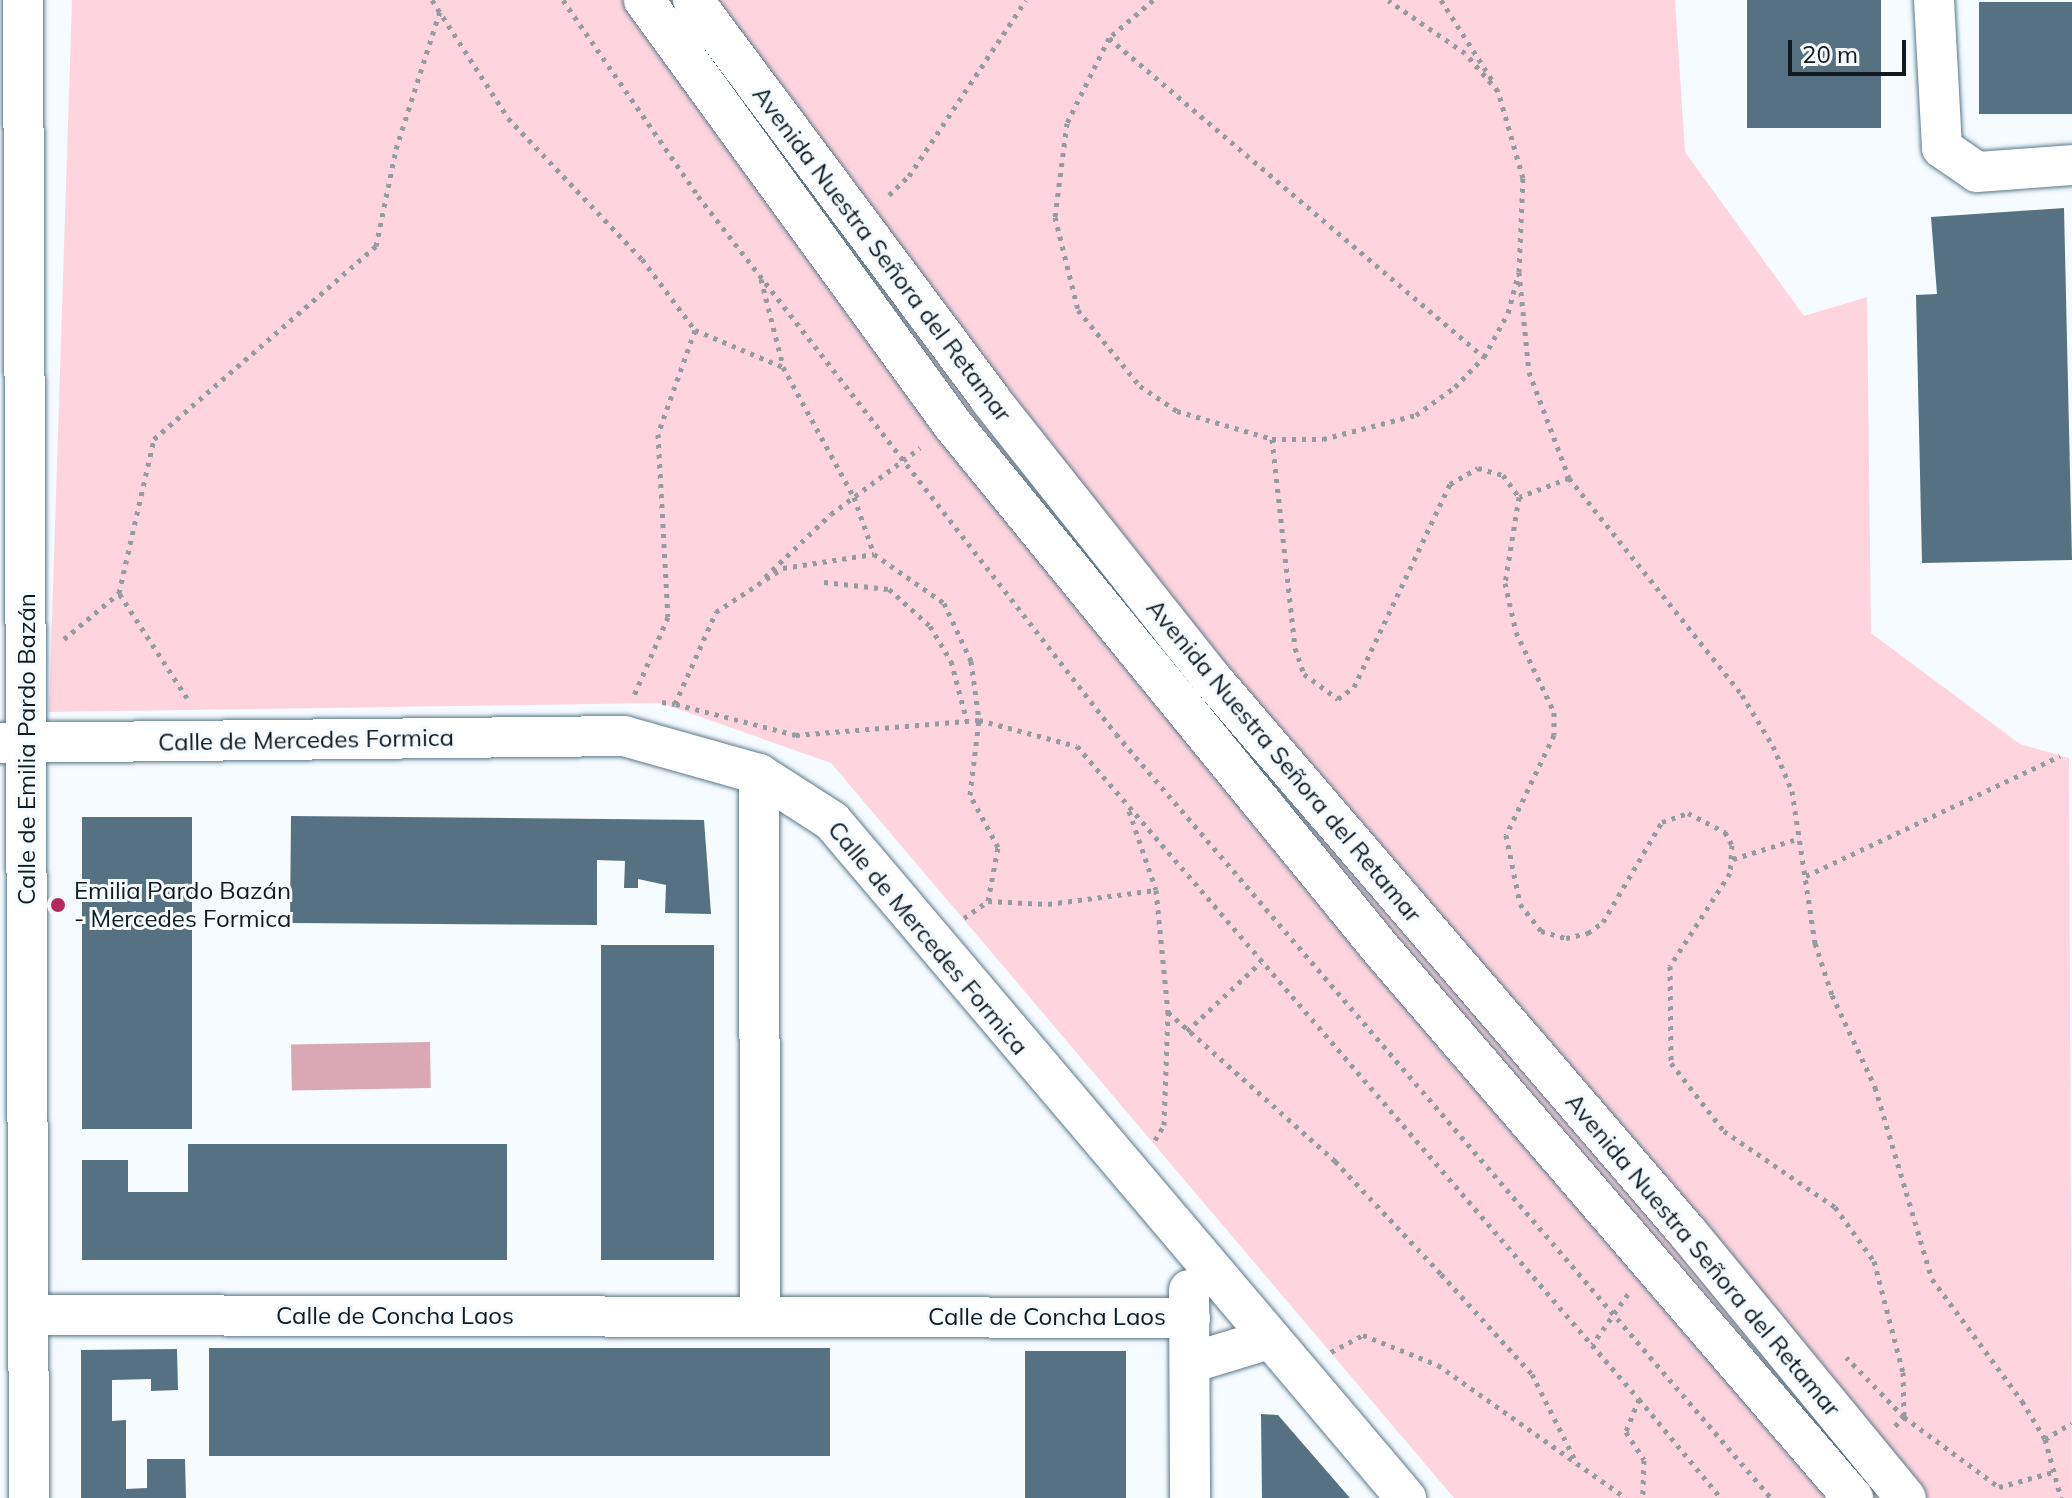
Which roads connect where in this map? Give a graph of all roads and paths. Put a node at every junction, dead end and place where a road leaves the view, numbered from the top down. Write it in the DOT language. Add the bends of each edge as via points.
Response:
graph roads {
  1 [pos="23,0"];
  2 [pos="432,0"];
  3 [pos="563,0"];
  4 [pos="644,0"];
  5 [pos="693,0"];
  6 [pos="1026,0"];
  7 [pos="1153,0"];
  8 [pos="1388,0"];
  9 [pos="1441,0"];
  10 [pos="1934,0"];
  11 [pos="440,11"];
  12 [pos="1109,38"];
  13 [pos="1498,91"];
  14 [pos="2072,165"];
  15 [pos="860,225"];
  16 [pos="1519,272"];
  17 [pos="760,276"];
  18 [pos="695,330"];
  19 [pos="1484,357"];
  20 [pos="783,367"];
  21 [pos="1272,439"];
  22 [pos="903,460"];
  23 [pos="1569,478"];
  24 [pos="854,497"];
  25 [pos="1519,497"];
  26 [pos="874,554"];
  27 [pos="824,582"];
  28 [pos="756,586"];
  29 [pos="119,593"];
  30 [pos="26,671"];
  31 [pos="176,699"];
  32 [pos="675,704"];
  33 [pos="628,717"];
  34 [pos="979,720"];
  35 [pos="967,721"];
  36 [pos="13,742"];
  37 [pos="2060,756"];
  38 [pos="759,774"];
  39 [pos="1127,805"];
  40 [pos="1800,838"];
  41 [pos="1733,859"];
  42 [pos="1806,876"];
  43 [pos="1156,890"];
  44 [pos="988,901"];
  45 [pos="931,940"];
  46 [pos="1261,962"];
  47 [pos="1168,1012"];
  48 [pos="1187,1031"];
  49 [pos="1132,1178"];
  50 [pos="1189,1246"];
  51 [pos="1657,1263"];
  52 [pos="1614,1314"];
  53 [pos="30,1315"];
  54 [pos="760,1317"];
  55 [pos="1190,1318"];
  56 [pos="1269,1339"];
  57 [pos="1592,1345"];
  58 [pos="1839,1350"];
  59 [pos="1190,1363"];
  60 [pos="1298,1373"];
  61 [pos="1639,1399"];
  62 [pos="1904,1417"];
  63 [pos="2072,1423"];
  64 [pos="2045,1439"];
  65 [pos="1868,1451"];
  66 [pos="1576,1462"];
  67 [pos="2053,1472"];
  68 [pos="29,1498"];
  69 [pos="1190,1498"];
  70 [pos="1406,1498"];
  71 [pos="1626,1498"];
  72 [pos="1643,1498"];
  73 [pos="1721,1498"];
  74 [pos="1771,1498"];
  75 [pos="1853,1498"];
  76 [pos="1906,1498"];
  77 [pos="2061,1498"];
  1 -- 30 [label="street, Calle de Emilia Pardo Bazán"];
  2 -- 11 [label="path"];
  3 -- 17 [label="path"];
  4 -- 51 [label="street, Avenida Nuestra Señora del Retamar" via="953,425 1381,949"];
  5 -- 15 [label="street, Avenida Nuestra Señora del Retamar"];
  6 -- 15 [label="path" via="909,176"];
  7 -- 12 [label="path"];
  8 -- 13 [label="path" via="1465,53"];
  9 -- 13 [label="path"];
  10 -- 14 [label="street" via="1942,148 1977,172"];
  11 -- 18 [label="path" via="508,118 642,259"];
  11 -- 29 [label="path" via="396,149 376,246 154,439"];
  12 -- 19 [label="path"];
  12 -- 21 [label="path" via="1082,84 1057,170 1055,217 1078,310 1140,386 1177,411"];
  13 -- 16 [label="path" via="1523,178"];
  15 -- 65 [label="street, Avenida Nuestra Señora del Retamar" via="1212,679"];
  16 -- 19 [label="path" via="1508,313"];
  16 -- 23 [label="path" via="1529,372"];
  17 -- 20 [label="path"];
  17 -- 22 [label="path"];
  18 -- 20 [label="path"];
  18 -- 33 [label="path" via="658,434 668,617"];
  19 -- 21 [label="path" via="1416,415 1323,439"];
  20 -- 24 [label="path"];
  21 -- 25 [label="path" via="1295,648 1304,674 1338,699 1354,687 1450,484 1478,468 1503,475"];
  22 -- 24 [label="path"];
  22 -- 52 [label="path" via="1116,734"];
  23 -- 25 [label="path"];
  23 -- 40 [label="path" via="1742,695 1792,791"];
  24 -- 26 [label="path"];
  24 -- 28 [label="path"];
  25 -- 41 [label="path" via="1505,583 1516,632 1544,683 1554,724 1506,835 1520,904 1541,931 1566,938 1588,933 1603,922 1652,834 1674,816 1716,822"];
  26 -- 28 [label="path" via="783,568"];
  26 -- 34 [label="path" via="944,603 971,661"];
  27 -- 35 [label="path" via="889,589 930,626 951,661"];
  28 -- 32 [label="path" via="716,612"];
  29 -- 30 [label="path"];
  29 -- 31 [label="path" via="191,698"];
  30 -- 36 [label="street, Calle de Emilia Pardo Bazán"];
  32 -- 33 [label="path"];
  32 -- 35 [label="path" via="796,735"];
  33 -- 36 [label="street, Calle de Mercedes Formica"];
  33 -- 38 [label="street, Calle de Mercedes Formica"];
  34 -- 35 [label="path"];
  34 -- 39 [label="path" via="1077,746"];
  34 -- 44 [label="path" via="970,795 998,847"];
  36 -- 53 [label="street, Calle de Emilia Pardo Bazán"];
  37 -- 42 [label="path"];
  38 -- 45 [label="street, Calle de Mercedes Formica" via="832,821"];
  38 -- 54 [label="street"];
  39 -- 43 [label="path"];
  39 -- 46 [label="path"];
  40 -- 41 [label="path"];
  40 -- 42 [label="path"];
  41 -- 62 [label="path" via="1723,886 1670,966 1671,1063 1724,1131 1835,1207 1874,1261 1903,1372"];
  42 -- 64 [label="path" via="1828,982 1875,1087 1932,1279"];
  43 -- 44 [label="path" via="1048,904"];
  43 -- 47 [label="path"];
  44 -- 45 [label="path"];
  45 -- 49 [label="street, Calle de Mercedes Formica"];
  46 -- 48 [label="path"];
  46 -- 57 [label="path"];
  47 -- 48 [label="path"];
  47 -- 49 [label="path" via="1164,1125"];
  48 -- 66 [label="path" via="1335,1161 1482,1318 1532,1374"];
  49 -- 50 [label="street, Calle de Mercedes Formica"];
  50 -- 55 [label="street, Calle de Concha Laos"];
  50 -- 56 [label="street, Calle de Mercedes Formica"];
  51 -- 52 [label="path"];
  51 -- 75 [label="street, Avenida Nuestra Señora del Retamar"];
  52 -- 57 [label="path"];
  52 -- 74 [label="path"];
  53 -- 54 [label="street, Calle de Concha Laos"];
  53 -- 68 [label="street, Calle de Emilia Pardo Bazán"];
  54 -- 55 [label="street, Calle de Concha Laos"];
  55 -- 59 [label="street, Calle de Concha Laos"];
  56 -- 59 [label="street"];
  56 -- 60 [label="street, Calle de Mercedes Formica"];
  57 -- 61 [label="path"];
  58 -- 62 [label="path"];
  59 -- 69 [label="street, Calle de Concha Laos"];
  60 -- 66 [label="path" via="1363,1335 1438,1365"];
  60 -- 70 [label="street, Calle de Mercedes Formica"];
  61 -- 72 [label="path" via="1626,1432 1644,1460"];
  61 -- 73 [label="path"];
  62 -- 65 [label="path"];
  62 -- 67 [label="path" via="1999,1487"];
  63 -- 64 [label="path"];
  64 -- 67 [label="path"];
  65 -- 76 [label="street, Avenida Nuestra Señora del Retamar"];
  66 -- 71 [label="path"];
  67 -- 77 [label="path"];
}
